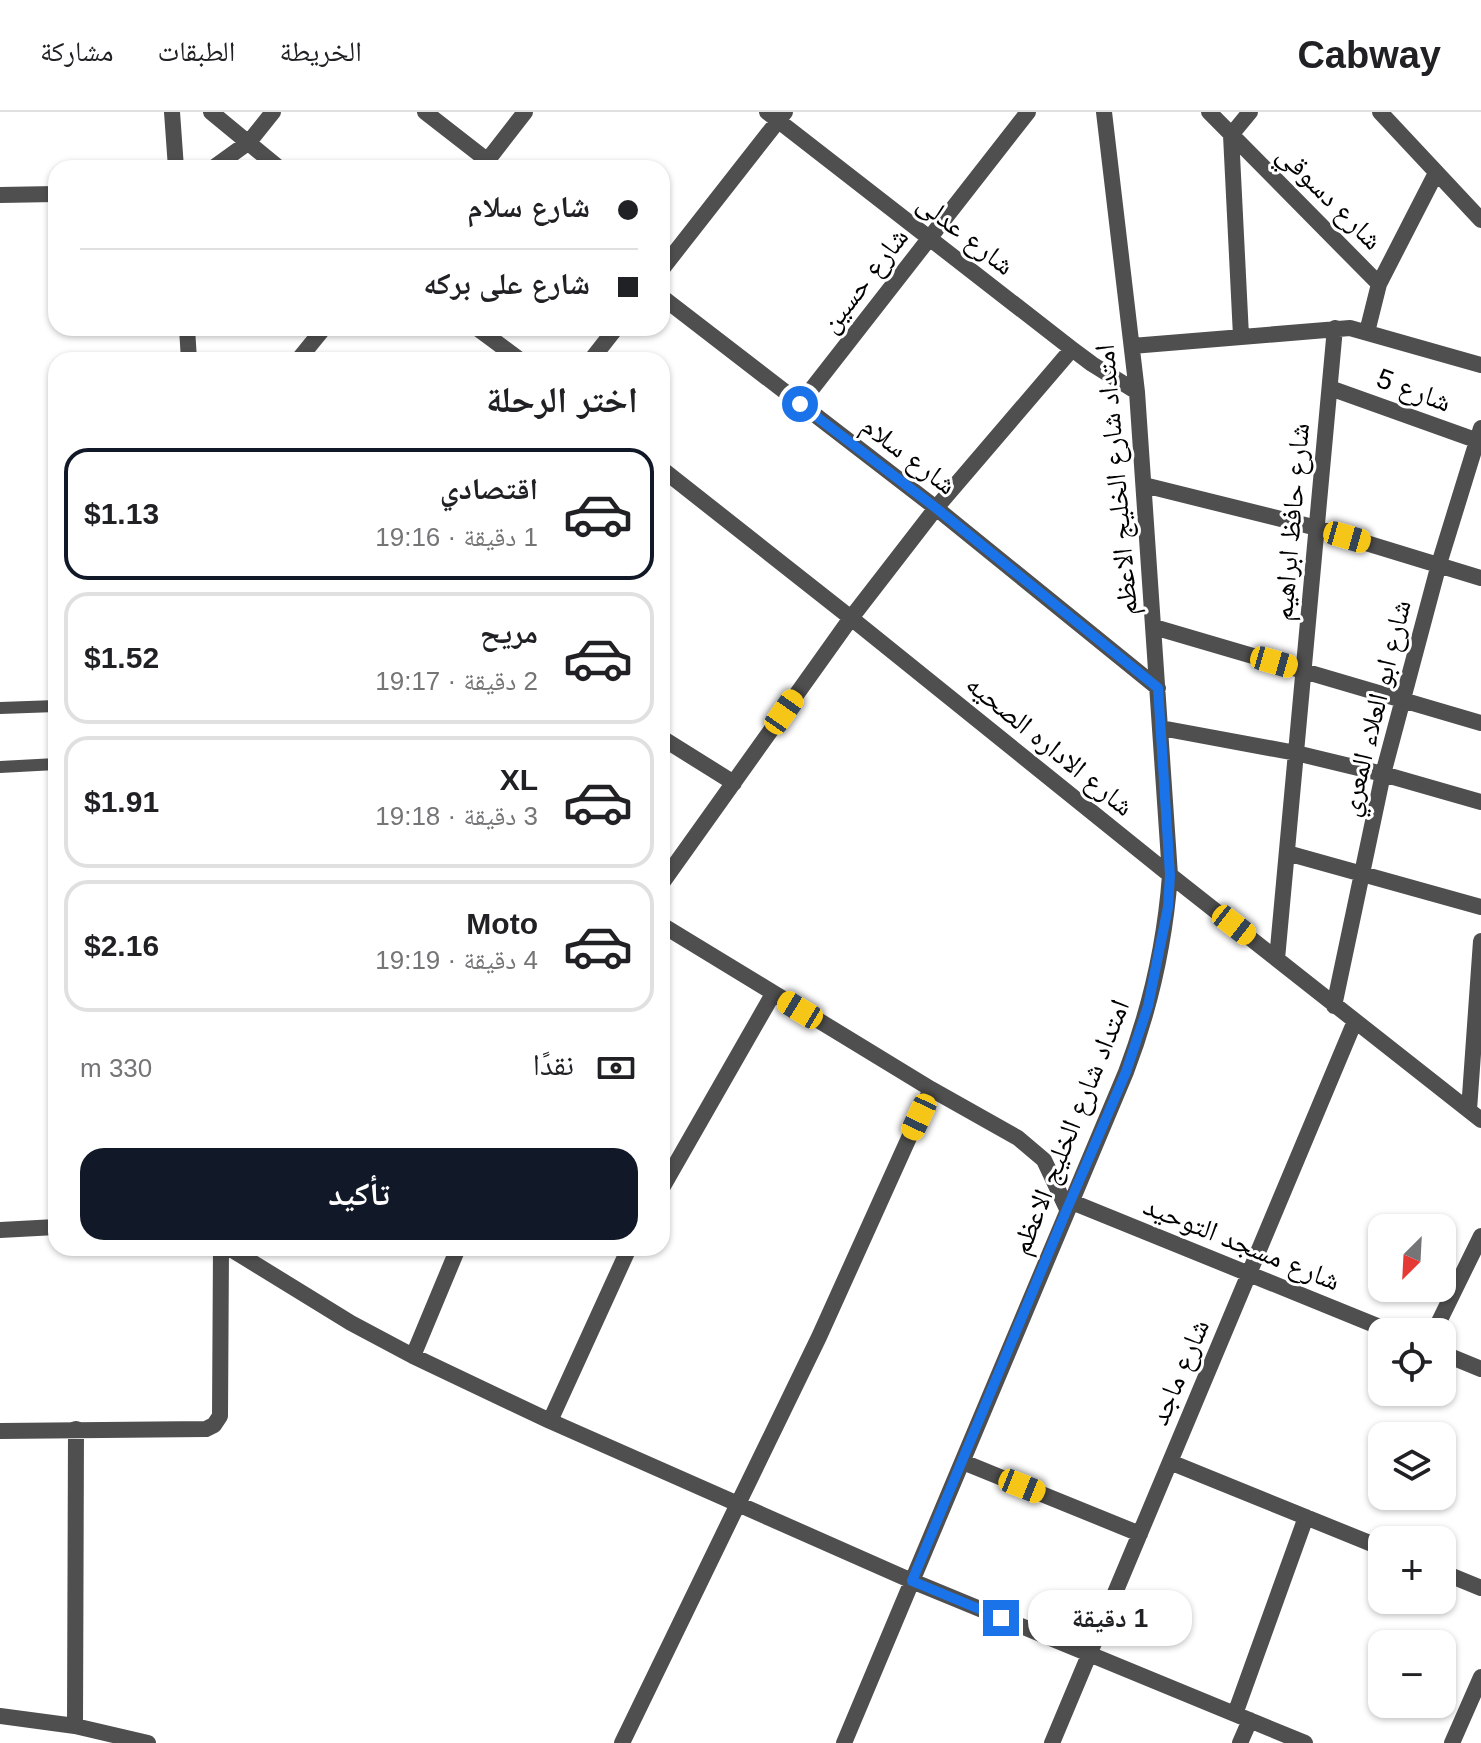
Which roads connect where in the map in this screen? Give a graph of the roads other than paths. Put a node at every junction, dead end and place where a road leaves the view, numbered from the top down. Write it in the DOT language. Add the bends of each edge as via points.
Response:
graph roads {
  1 [pos="172,112"];
  2 [pos="211,112"];
  3 [pos="273,112"];
  4 [pos="425,112"];
  5 [pos="525,112"];
  6 [pos="1028,112"];
  7 [pos="1104,112"];
  8 [pos="1209,112"];
  9 [pos="1250,112"];
  10 [pos="1380,112"];
  11 [pos="777,115"];
  12 [pos="1231,135"];
  13 [pos="249,142"];
  14 [pos="175,160"];
  15 [pos="224,160"];
  16 [pos="270,160"];
  17 [pos="487,160"];
  18 [pos="495,160"];
  19 [pos="1436,173"];
  20 [pos="48,194"];
  21 [pos="0,195"];
  22 [pos="1481,220"];
  23 [pos="929,239"];
  24 [pos="670,258"];
  25 [pos="1379,284"];
  26 [pos="670,303"];
  27 [pos="1335,328"];
  28 [pos="1367,332"];
  29 [pos="318,336"];
  30 [pos="488,336"];
  31 [pos="610,336"];
  32 [pos="1241,336"];
  33 [pos="1132,346"];
  34 [pos="1072,349"];
  35 [pos="304,352"];
  36 [pos="509,352"];
  37 [pos="597,352"];
  38 [pos="1481,365"];
  39 [pos="1330,388"];
  40 [pos="1137,392"];
  41 [pos="800,404"];
  42 [pos="1479,437"];
  43 [pos="670,475"];
  44 [pos="1144,485"];
  45 [pos="936,508"];
  46 [pos="1317,528"];
  47 [pos="1439,564"];
  48 [pos="1481,578"];
  49 [pos="851,618"];
  50 [pos="1154,627"];
  51 [pos="1304,671"];
  52 [pos="1158,688"];
  53 [pos="1403,699"];
  54 [pos="48,706"];
  55 [pos="0,708"];
  56 [pos="1481,723"];
  57 [pos="1161,728"];
  58 [pos="670,743"];
  59 [pos="1296,753"];
  60 [pos="48,764"];
  61 [pos="0,767"];
  62 [pos="1383,774"];
  63 [pos="734,783"];
  64 [pos="1481,802"];
  65 [pos="1287,853"];
  66 [pos="670,872"];
  67 [pos="1362,874"];
  68 [pos="1170,875"];
  69 [pos="1481,907"];
  70 [pos="670,930"];
  71 [pos="1481,941"];
  72 [pos="1277,959"];
  73 [pos="773,994"];
  74 [pos="1334,1006"];
  75 [pos="1355,1021"];
  76 [pos="931,1089"];
  77 [pos="1475,1115"];
  78 [pos="670,1174"];
  79 [pos="1069,1206"];
  80 [pos="48,1227"];
  81 [pos="0,1230"];
  82 [pos="1481,1236"];
  83 [pos="221,1256"];
  84 [pos="242,1256"];
  85 [pos="455,1256"];
  86 [pos="625,1256"];
  87 [pos="1249,1273"];
  88 [pos="1441,1318"];
  89 [pos="1368,1322"];
  90 [pos="413,1356"];
  91 [pos="1456,1359"];
  92 [pos="1481,1369"];
  93 [pos="550,1421"];
  94 [pos="76,1429"];
  95 [pos="0,1431"];
  96 [pos="963,1462"];
  97 [pos="1170,1462"];
  98 [pos="737,1505"];
  99 [pos="1306,1517"];
  100 [pos="1140,1534"];
  101 [pos="1368,1542"];
  102 [pos="1456,1578"];
  103 [pos="912,1581"];
  104 [pos="1481,1588"];
  105 [pos="1090,1654"];
  106 [pos="1481,1677"];
  107 [pos="0,1716"];
  108 [pos="1242,1717"];
  109 [pos="75,1726"];
  110 [pos="148,1743"];
  111 [pos="622,1743"];
  112 [pos="844,1743"];
  113 [pos="1052,1743"];
  114 [pos="1240,1743"];
  115 [pos="1305,1743"];
  116 [pos="1452,1743"];
  1 -- 14 [label="street"];
  2 -- 13 [label="street"];
  3 -- 13 [label="street"];
  4 -- 17 [label="street"];
  5 -- 18 [label="street"];
  6 -- 23 [label="street, شارع حسين"];
  7 -- 33 [label="street, امتداد شارع الخليج الاعظم"];
  8 -- 12 [label="street, شارع دسوقي"];
  9 -- 12 [label="street"];
  10 -- 19 [label="street"];
  11 -- 23 [label="street, شارع عدلى"];
  11 -- 24 [label="street"];
  12 -- 25 [label="street, شارع دسوقي"];
  12 -- 32 [label="street"];
  13 -- 15 [label="street"];
  13 -- 16 [label="street"];
  19 -- 22 [label="street"];
  19 -- 25 [label="street"];
  20 -- 21 [label="street"];
  23 -- 34 [label="street, شارع عدلى"];
  23 -- 41 [label="street, شارع حسين"];
  25 -- 28 [label="street"];
  26 -- 41 [label="street, شارع سلام"];
  27 -- 28 [label="street"];
  27 -- 32 [label="street"];
  27 -- 39 [label="street, شارع حافظ ابراهيم"];
  28 -- 38 [label="street"];
  29 -- 35 [label="street"];
  30 -- 36 [label="street"];
  31 -- 37 [label="street"];
  32 -- 33 [label="street"];
  33 -- 40 [label="street, امتداد شارع الخليج الاعظم"];
  34 -- 40 [label="street, شارع عدلى"];
  34 -- 45 [label="street"];
  39 -- 42 [label="street, شارع 5"];
  39 -- 46 [label="street, شارع حافظ ابراهيم"];
  40 -- 44 [label="street, امتداد شارع الخليج الاعظم"];
  41 -- 45 [label="street, شارع سلام"];
  42 -- 47 [label="street, شارع ابو العلاء المعري"];
  43 -- 49 [label="street, شارع الاداره الصحيه"];
  44 -- 46 [label="street"];
  44 -- 50 [label="street, امتداد شارع الخليج الاعظم"];
  45 -- 49 [label="street"];
  45 -- 52 [label="street, شارع سلام"];
  46 -- 47 [label="street"];
  46 -- 51 [label="street, شارع حافظ ابراهيم"];
  47 -- 48 [label="street"];
  47 -- 53 [label="street, شارع ابو العلاء المعري"];
  49 -- 63 [label="street"];
  49 -- 68 [label="street, شارع الاداره الصحيه"];
  50 -- 51 [label="street"];
  50 -- 52 [label="street, امتداد شارع الخليج الاعظم"];
  51 -- 53 [label="street"];
  51 -- 59 [label="street, شارع حافظ ابراهيم"];
  52 -- 57 [label="street, امتداد شارع الخليج الاعظم"];
  53 -- 56 [label="street"];
  53 -- 62 [label="street, شارع ابو العلاء المعري"];
  54 -- 55 [label="lane"];
  57 -- 59 [label="street"];
  57 -- 68 [label="street, امتداد شارع الخليج الاعظم"];
  58 -- 63 [label="street"];
  59 -- 62 [label="street"];
  59 -- 65 [label="street, شارع حافظ ابراهيم"];
  60 -- 61 [label="lane"];
  62 -- 64 [label="street"];
  62 -- 67 [label="street, شارع ابو العلاء المعري"];
  63 -- 66 [label="street"];
  65 -- 67 [label="street"];
  65 -- 72 [label="street, شارع حافظ ابراهيم"];
  67 -- 69 [label="street"];
  67 -- 74 [label="street, شارع ابو العلاء المعري"];
  68 -- 72 [label="street, شارع الاداره الصحيه"];
  68 -- 79 [label="street, امتداد شارع الخليج الاعظم" via="1162,939 1138,1039"];
  70 -- 73 [label="street"];
  71 -- 77 [label="street"];
  72 -- 74 [label="street, شارع الاداره الصحيه"];
  73 -- 76 [label="street"];
  73 -- 78 [label="street"];
  74 -- 75 [label="street, شارع الاداره الصحيه"];
  75 -- 77 [label="street, شارع الاداره الصحيه"];
  75 -- 87 [label="street, شارع ماجد"];
  76 -- 79 [label="street" via="1018,1138 1044,1160"];
  76 -- 98 [label="street"];
  79 -- 87 [label="street, شارع مسجد التوحيد"];
  79 -- 96 [label="street, امتداد شارع الخليج الاعظم"];
  80 -- 81 [label="street"];
  82 -- 88 [label="street"];
  83 -- 94 [label="street" via="220,1416 214,1425"];
  84 -- 90 [label="street"];
  85 -- 90 [label="street"];
  86 -- 93 [label="street"];
  87 -- 89 [label="street, شارع مسجد التوحيد"];
  87 -- 97 [label="street, شارع ماجد"];
  90 -- 93 [label="street"];
  91 -- 92 [label="street"];
  93 -- 98 [label="street"];
  94 -- 95 [label="street"];
  94 -- 109 [label="street"];
  96 -- 100 [label="street"];
  96 -- 103 [label="street, امتداد شارع الخليج الاعظم"];
  97 -- 99 [label="street"];
  97 -- 100 [label="street, شارع ماجد"];
  98 -- 103 [label="street"];
  98 -- 111 [label="street"];
  99 -- 101 [label="street"];
  99 -- 108 [label="street"];
  100 -- 105 [label="street, شارع ماجد"];
  102 -- 104 [label="street"];
  103 -- 105 [label="street"];
  103 -- 112 [label="street, امتداد شارع الخليج الاعظم"];
  105 -- 108 [label="street"];
  105 -- 113 [label="street, شارع ماجد"];
  106 -- 116 [label="street"];
  107 -- 109 [label="street"];
  108 -- 114 [label="street"];
  108 -- 115 [label="street"];
  109 -- 110 [label="street"];
}
